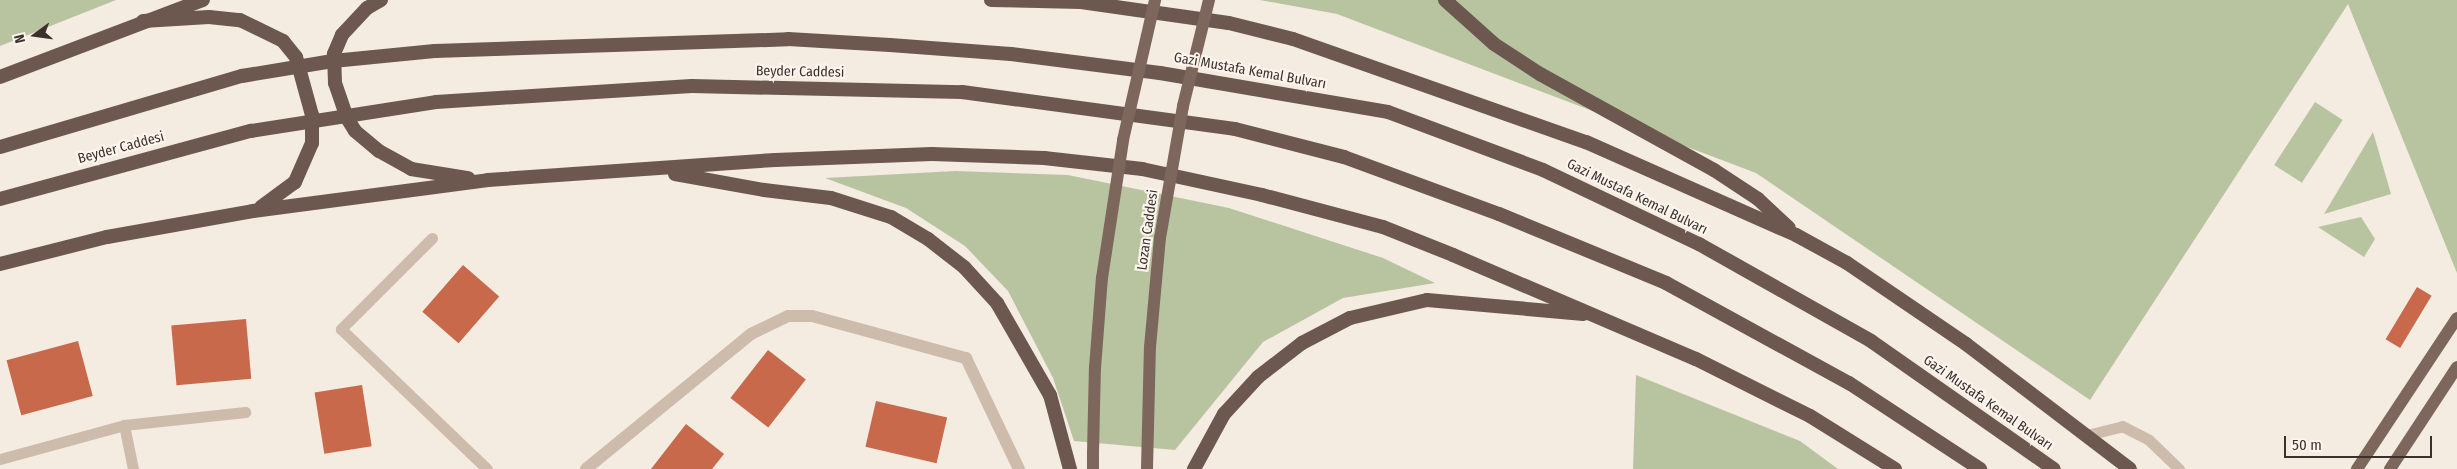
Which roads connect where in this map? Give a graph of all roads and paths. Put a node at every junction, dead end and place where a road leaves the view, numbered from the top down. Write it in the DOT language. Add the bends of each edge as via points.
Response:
graph roads {
  1 [pos="203,0"];
  2 [pos="381,0"];
  3 [pos="991,0"];
  4 [pos="1155,0"];
  5 [pos="1209,0"];
  6 [pos="1446,0"];
  7 [pos="144,21"];
  8 [pos="0,77"];
  9 [pos="0,147"];
  10 [pos="657,171"];
  11 [pos="488,180"];
  12 [pos="0,199"];
  13 [pos="252,211"];
  14 [pos="1796,235"];
  15 [pos="432,238"];
  16 [pos="0,264"];
  17 [pos="1593,314"];
  18 [pos="2457,318"];
  19 [pos="2457,366"];
  20 [pos="245,412"];
  21 [pos="124,425"];
  22 [pos="2087,435"];
  23 [pos="0,459"];
  24 [pos="1147,468"];
  25 [pos="2053,468"];
  26 [pos="133,469"];
  27 [pos="487,469"];
  28 [pos="586,469"];
  29 [pos="1019,469"];
  30 [pos="1070,469"];
  31 [pos="1093,469"];
  32 [pos="1194,469"];
  33 [pos="1895,469"];
  34 [pos="1980,469"];
  35 [pos="2130,469"];
  36 [pos="2179,469"];
  37 [pos="2357,469"];
  38 [pos="2390,469"];
  1 -- 7 [label="highway"];
  2 -- 11 [label="highway" via="366,8 342,35 334,54 335,83 347,118 355,131 379,151 411,169"];
  3 -- 14 [label="highway" via="1081,2 1229,23 1293,40 1586,142"];
  4 -- 31 [label="main road, bridge" via="1122,140 1102,278 1095,368"];
  5 -- 24 [label="main road, Lozan Caddesi, bridge" via="1182,106 1160,238 1150,347"];
  6 -- 14 [label="highway" via="1494,44 1758,199"];
  7 -- 8 [label="highway"];
  7 -- 13 [label="highway" via="209,17 240,20 283,41 296,57 312,115 312,143 295,182 276,198"];
  9 -- 25 [label="highway, Gazi Mustafa Kemal Bulvarı, bridge" via="242,76 333,61 435,51 788,40 1011,54 1160,73 1388,112 1544,170 1699,244 1871,341"];
  10 -- 11 [label="highway"];
  10 -- 17 [label="highway" via="775,160 932,154 1044,158 1142,169 1262,194 1383,227"];
  10 -- 30 [label="highway" via="831,198 891,217 928,239 964,267 997,303 1050,395"];
  11 -- 13 [label="highway"];
  12 -- 34 [label="highway, Beyder Caddesi, bridge" via="251,131 436,102 722,86 962,92 1161,118 1235,130 1344,156 1666,282 1849,383"];
  13 -- 16 [label="highway" via="107,238"];
  14 -- 22 [label="highway" via="1847,263 1966,344"];
  15 -- 27 [label="lane" via="341,329"];
  17 -- 32 [label="highway" via="1427,300 1350,318 1302,343 1258,377 1224,414"];
  17 -- 33 [label="highway" via="1696,359 1810,416"];
  18 -- 37 [label="main road"];
  19 -- 38 [label="main road"];
  20 -- 21 [label="lane"];
  21 -- 23 [label="lane"];
  21 -- 26 [label="lane"];
  22 -- 35 [label="highway"];
  22 -- 36 [label="lane" via="2122,426 2149,440"];
  28 -- 29 [label="street" via="751,334 788,316 812,316 966,358"];
}
